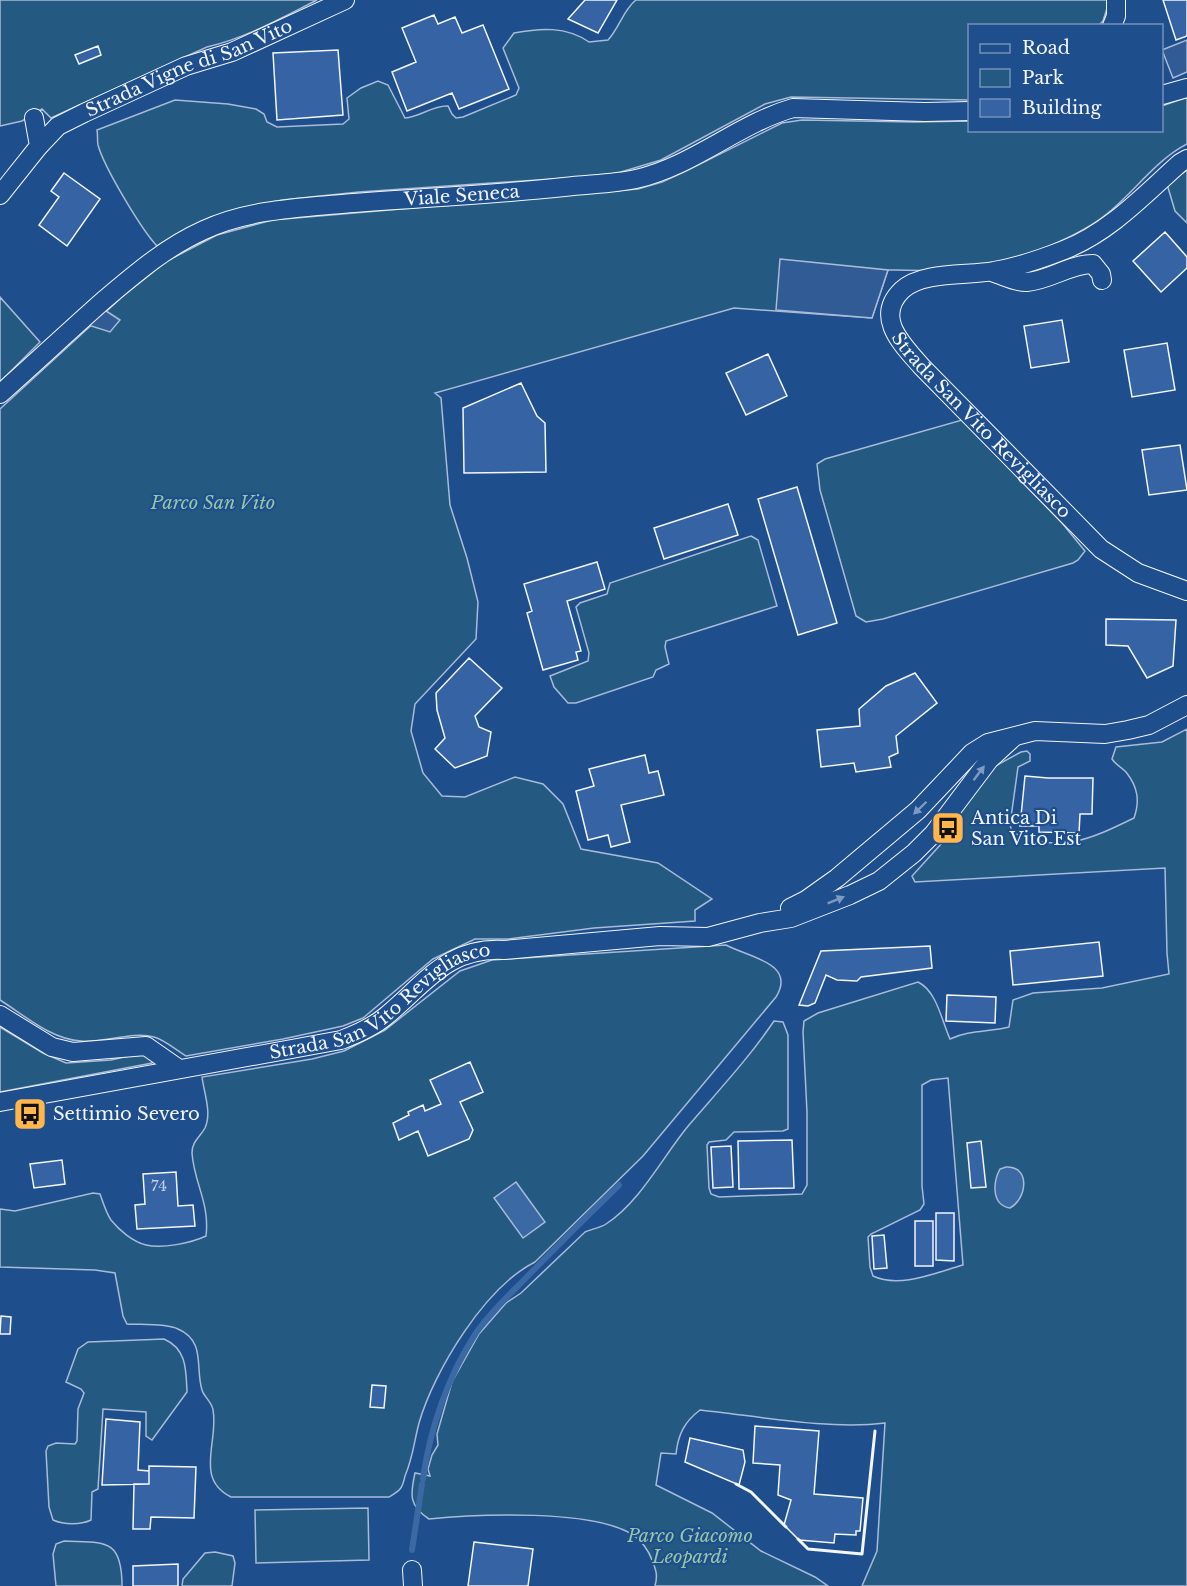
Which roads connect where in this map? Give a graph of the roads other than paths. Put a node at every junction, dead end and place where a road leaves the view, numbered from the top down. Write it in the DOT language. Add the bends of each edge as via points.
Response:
graph roads {
  1 [pos="345,0"];
  2 [pos="1116,0"];
  3 [pos="1113,24"];
  4 [pos="1187,88"];
  5 [pos="1163,94"];
  6 [pos="968,111"];
  7 [pos="34,118"];
  8 [pos="39,146"];
  9 [pos="1187,159"];
  10 [pos="0,195"];
  11 [pos="992,272"];
  12 [pos="1102,280"];
  13 [pos="0,394"];
  14 [pos="1187,591"];
  15 [pos="1187,705"];
  16 [pos="1014,737"];
  17 [pos="760,923"];
  18 [pos="0,1016"];
  19 [pos="179,1069"];
  20 [pos="0,1102"];
  1 -- 8 [label="street, Strada Vigne di San Vito" via="84,113 58,126"];
  2 -- 3 [label="street"];
  4 -- 5 [label="street"];
  6 -- 13 [label="street, Viale Seneca" via="793,108 775,113 693,158 637,179 303,207 247,216 205,229 151,260"];
  7 -- 8 [label="street"];
  8 -- 10 [label="street, Strada Vigne di San Vito"];
  9 -- 11 [label="street, Strada San Vito Revigliasco" via="1087,238 1019,266"];
  11 -- 12 [label="street, Strada San Vito Revigliasco" via="1025,282 1093,264"];
  11 -- 14 [label="street, Strada San Vito Revigliasco" via="912,283 893,303 891,325 896,336 1101,549 1138,573"];
  15 -- 16 [label="street, Strada San Vito Revigliasco" via="1149,725 1128,730 1105,734 1035,731"];
  16 -- 17 [label="street, Strada San Vito Revigliasco, one-way" via="987,743 972,753 918,810 837,878 806,900"];
  17 -- 16 [label="street, Strada San Vito Revigliasco, one-way" via="791,918 879,881 915,853 989,760"];
  17 -- 19 [label="street, Strada San Vito Revigliasco" via="708,937 660,936 484,949 445,964 384,1017 341,1040"];
  18 -- 19 [label="street" via="52,1047 73,1052 146,1046"];
  19 -- 20 [label="street, Strada San Vito Revigliasco"];
}
